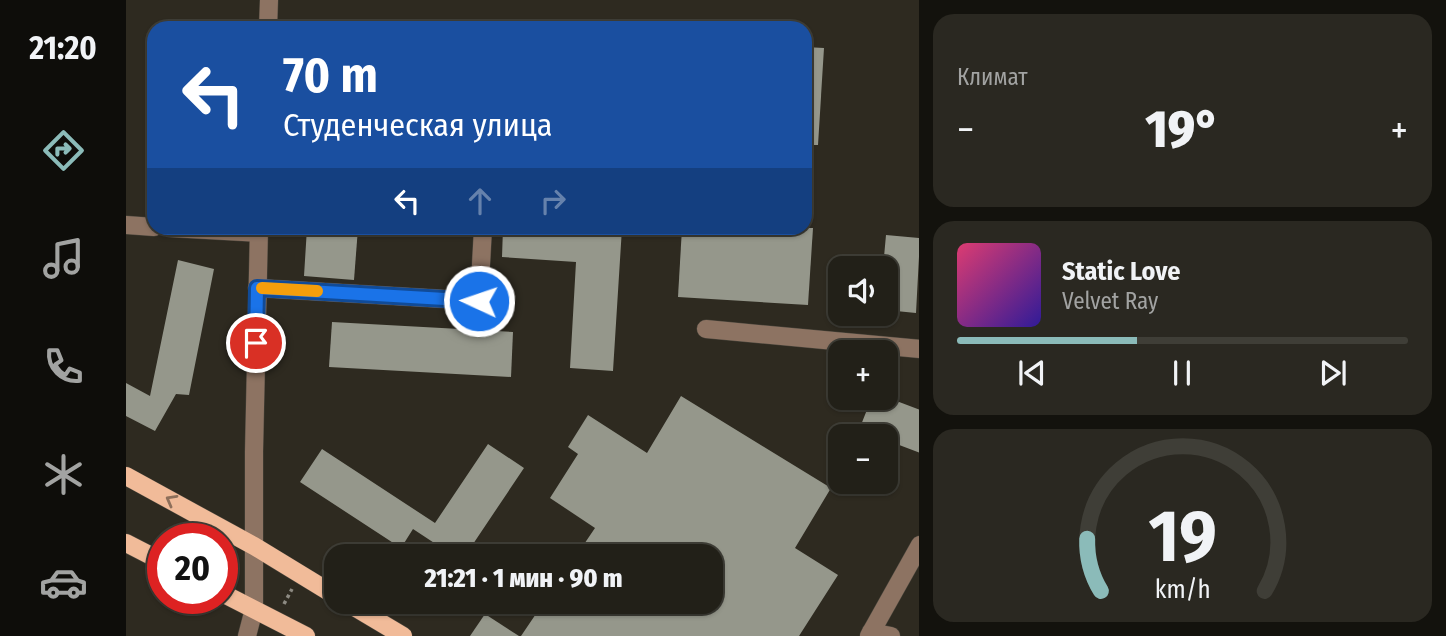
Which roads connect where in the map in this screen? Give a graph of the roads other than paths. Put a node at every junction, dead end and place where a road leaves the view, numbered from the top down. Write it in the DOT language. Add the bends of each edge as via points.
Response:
graph roads {
  1 [pos="269,0"];
  2 [pos="268,21"];
  3 [pos="126,225"];
  4 [pos="147,226"];
  5 [pos="259,235"];
  6 [pos="484,235"];
  7 [pos="257,288"];
  8 [pos="706,329"];
  9 [pos="919,349"];
  10 [pos="126,476"];
  11 [pos="126,543"];
  12 [pos="254,545"];
  13 [pos="919,545"];
  14 [pos="147,554"];
  15 [pos="324,589"];
  16 [pos="238,601"];
  17 [pos="254,609"];
  18 [pos="366,614"];
  19 [pos="870,634"];
  20 [pos="247,636"];
  21 [pos="306,636"];
  22 [pos="403,636"];
  23 [pos="891,636"];
  1 -- 2 [label="street"];
  3 -- 4 [label="street"];
  5 -- 7 [label="street"];
  6 -- 7 [label="street" via="479,301"];
  7 -- 12 [label="street"];
  8 -- 9 [label="street"];
  12 -- 10 [label="main road, one-way"];
  11 -- 14 [label="main road"];
  12 -- 15 [label="main road"];
  12 -- 17 [label="street"];
  13 -- 19 [label="street"];
  16 -- 17 [label="main road"];
  17 -- 20 [label="street"];
  17 -- 21 [label="main road"];
  18 -- 22 [label="main road"];
  19 -- 23 [label="street"];
}
